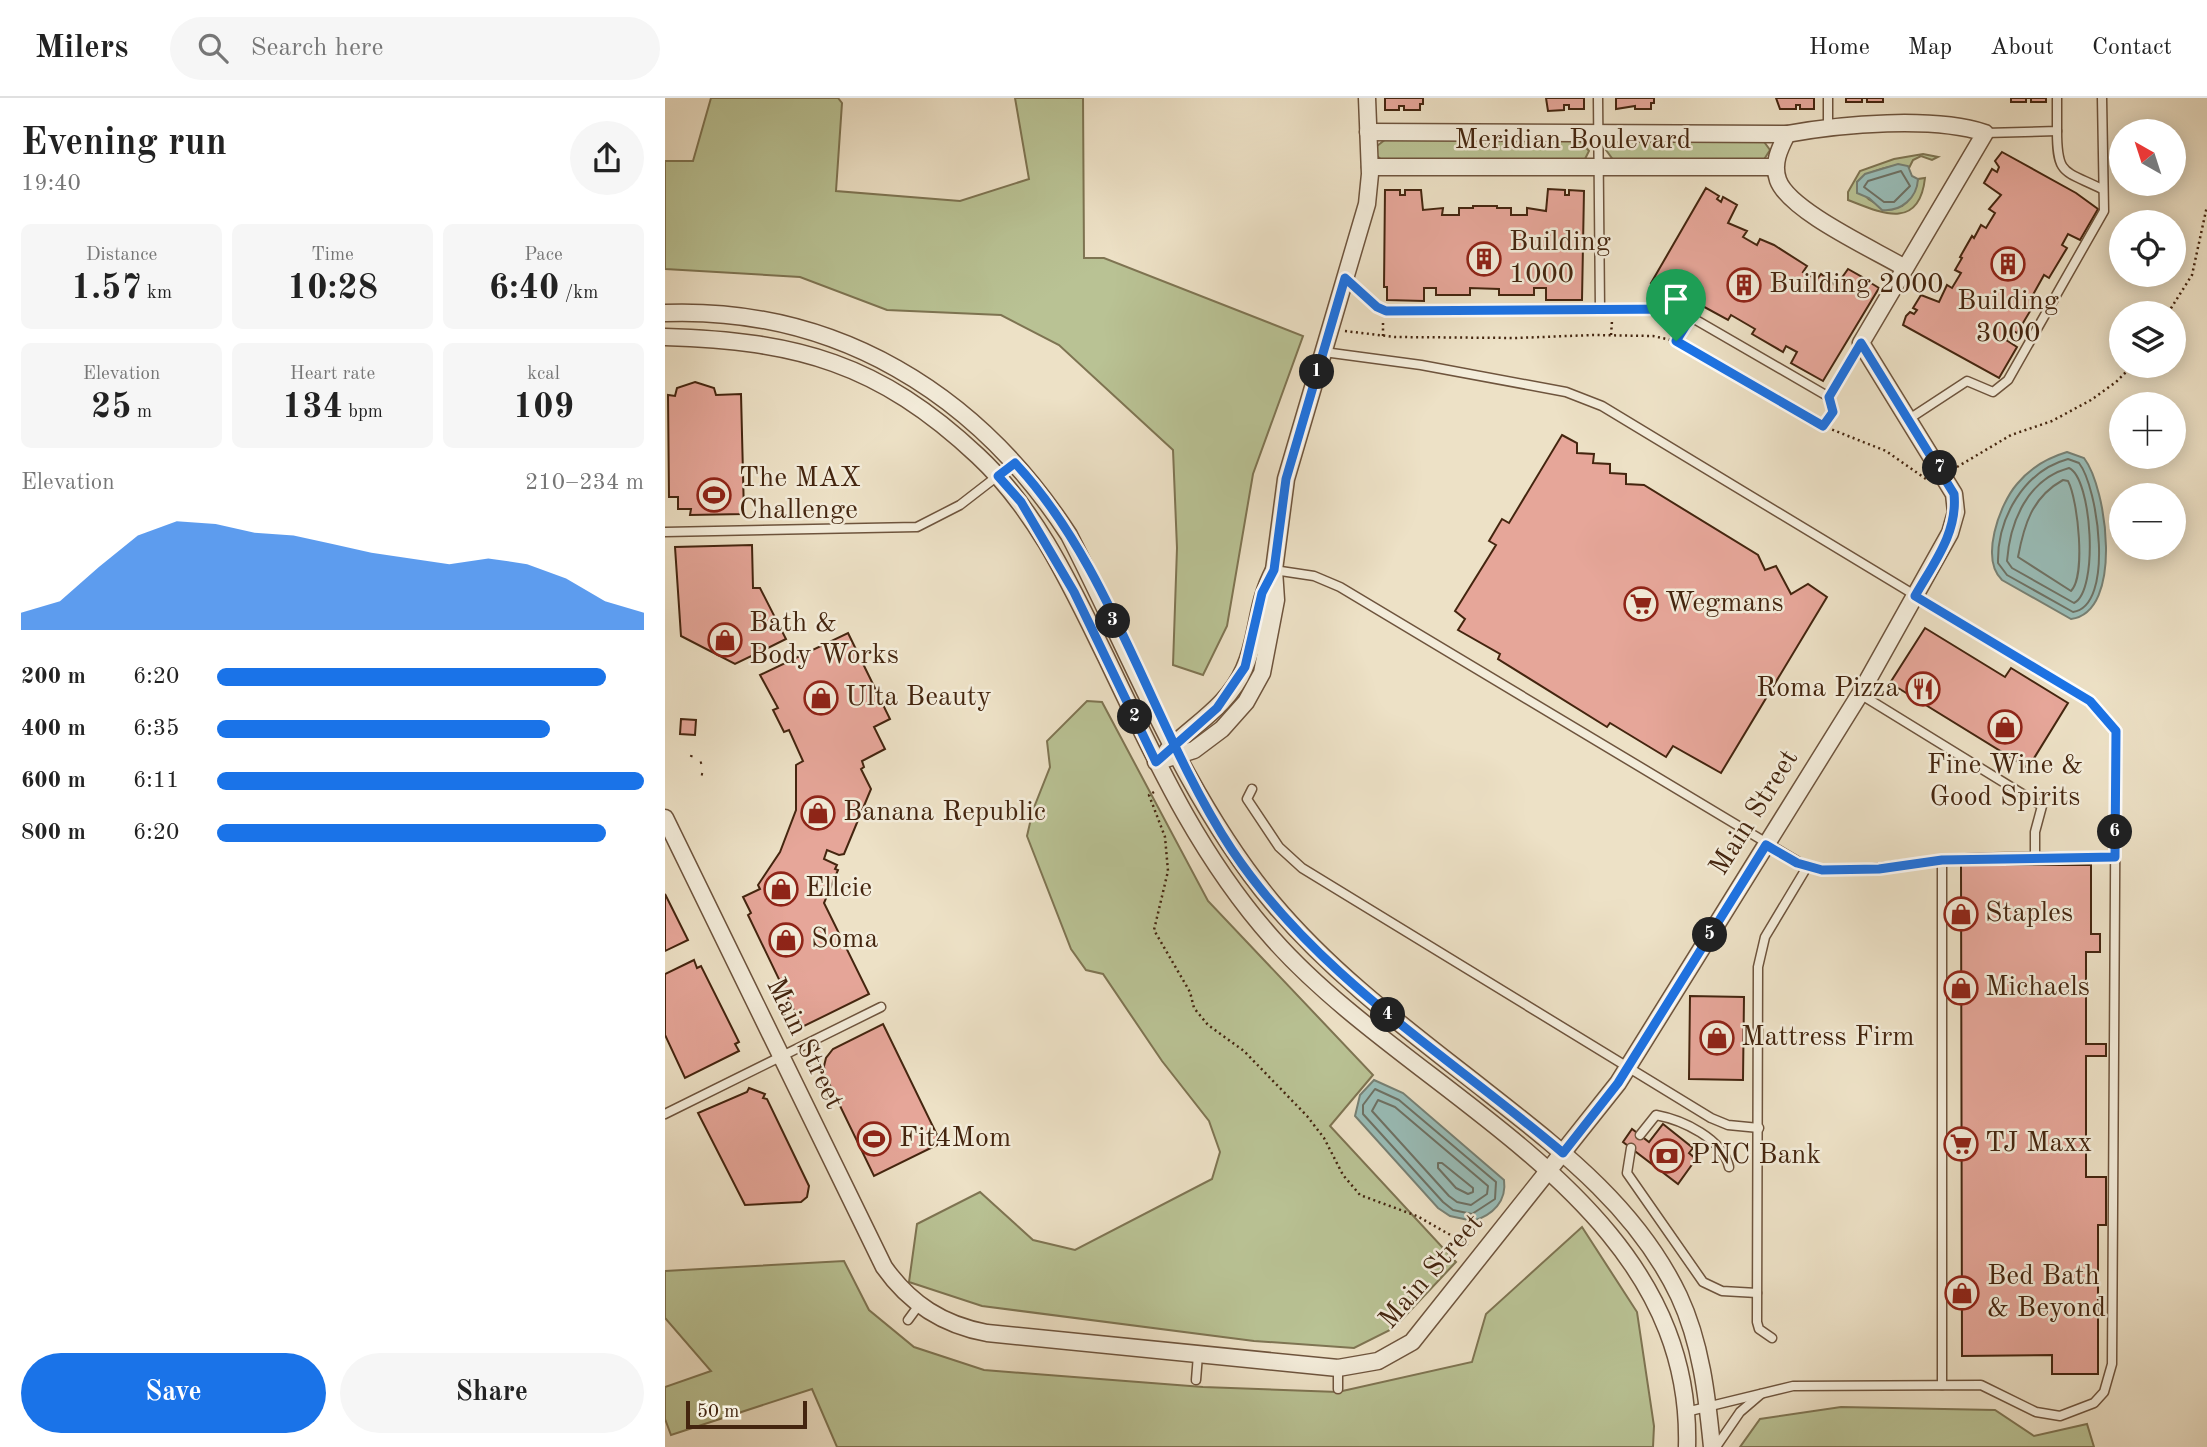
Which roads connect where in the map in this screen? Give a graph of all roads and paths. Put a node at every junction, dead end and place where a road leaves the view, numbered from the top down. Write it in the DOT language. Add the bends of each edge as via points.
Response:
graph roads {
  1 [pos="1367,98"];
  2 [pos="1598,98"];
  3 [pos="1828,98"];
  4 [pos="2057,98"];
  5 [pos="2102,98"];
  6 [pos="1828,127"];
  7 [pos="2057,131"];
  8 [pos="1368,132"];
  9 [pos="1599,132"];
  10 [pos="1787,134"];
  11 [pos="1985,134"];
  12 [pos="1370,167"];
  13 [pos="1775,167"];
  14 [pos="1600,168"];
  15 [pos="2102,189"];
  16 [pos="2207,206"];
  17 [pos="1905,268"];
  18 [pos="1345,278"];
  19 [pos="2176,301"];
  20 [pos="1600,310"];
  21 [pos="665,313"];
  22 [pos="1691,317"];
  23 [pos="1345,331"];
  24 [pos="665,337"];
  25 [pos="1676,341"];
  26 [pos="1861,343"];
  27 [pos="1324,352"];
  28 [pos="2120,378"];
  29 [pos="1829,397"];
  30 [pos="1909,419"];
  31 [pos="1823,426"];
  32 [pos="1015,463"];
  33 [pos="1944,475"];
  34 [pos="998,476"];
  35 [pos="665,532"];
  36 [pos="1274,570"];
  37 [pos="1915,596"];
  38 [pos="1860,694"];
  39 [pos="1177,750"];
  40 [pos="1156,762"];
  41 [pos="1252,789"];
  42 [pos="1157,790"];
  43 [pos="665,818"];
  44 [pos="1766,845"];
  45 [pos="2115,857"];
  46 [pos="2035,858"];
  47 [pos="1942,860"];
  48 [pos="1807,867"];
  49 [pos="881,1007"];
  50 [pos="781,1057"];
  51 [pos="1628,1067"];
  52 [pos="665,1114"];
  53 [pos="1759,1128"];
  54 [pos="1640,1135"];
  55 [pos="1631,1148"];
  56 [pos="1563,1153"];
  57 [pos="1729,1167"];
  58 [pos="1549,1171"];
  59 [pos="1483,1256"];
  60 [pos="1757,1293"];
  61 [pos="919,1305"];
  62 [pos="908,1320"];
  63 [pos="1772,1338"];
  64 [pos="1198,1354"];
  65 [pos="1338,1368"];
  66 [pos="1196,1380"];
  67 [pos="1943,1385"];
  68 [pos="1338,1390"];
  69 [pos="1763,1392"];
  70 [pos="1708,1407"];
  71 [pos="1686,1412"];
  72 [pos="1687,1447"];
  73 [pos="1714,1447"];
  1 -- 8 [label="street"];
  2 -- 9 [label="lane"];
  3 -- 6 [label="lane"];
  4 -- 7 [label="lane"];
  5 -- 15 [label="lane"];
  6 -- 10 [label="street, Meridian Boulevard"];
  6 -- 11 [label="street, Meridian Boulevard" via="1950,124"];
  7 -- 11 [label="lane"];
  7 -- 15 [label="lane" via="2060,168"];
  8 -- 9 [label="street, Meridian Boulevard"];
  8 -- 12 [label="street"];
  9 -- 10 [label="street, Meridian Boulevard"];
  9 -- 14 [label="lane"];
  10 -- 13 [label="street"];
  11 -- 17 [label="street"];
  12 -- 14 [label="street, Meridian Boulevard"];
  12 -- 18 [label="street" via="1367,204"];
  13 -- 14 [label="street, Meridian Boulevard"];
  13 -- 17 [label="street" via="1791,200"];
  14 -- 20 [label="lane"];
  15 -- 30 [label="lane" via="2106,200 2096,228 2004,385 1993,392 1967,381"];
  16 -- 19 [label="path" via="2192,275"];
  17 -- 26 [label="street"];
  18 -- 20 [label="lane" via="1386,311"];
  18 -- 27 [label="street"];
  20 -- 22 [label="lane" via="1677,309"];
  21 -- 32 [label="street" via="768,319 855,346 945,399"];
  22 -- 25 [label="path"];
  22 -- 29 [label="lane"];
  23 -- 25 [label="path" via="1395,337 1593,335"];
  24 -- 34 [label="street" via="781,347 856,371 927,414"];
  25 -- 31 [label="path"];
  26 -- 29 [label="lane"];
  26 -- 30 [label="street, Main Street"];
  27 -- 36 [label="street" via="1286,479"];
  27 -- 37 [label="lane" via="1421,365 1579,396"];
  28 -- 33 [label="path" via="2091,400 2052,421 2011,435"];
  29 -- 31 [label="path" via="1833,412"];
  30 -- 33 [label="street, Main Street"];
  31 -- 33 [label="path" via="1886,451 1922,478"];
  32 -- 34 [label="lane"];
  32 -- 39 [label="street" via="1069,535"];
  33 -- 37 [label="street, Main Street" via="1954,494 1954,521"];
  34 -- 35 [label="lane" via="949,513 917,527"];
  34 -- 40 [label="street" via="1021,502 1074,592"];
  36 -- 39 [label="street" via="1276,600 1262,673 1246,702 1222,729 1195,750"];
  36 -- 44 [label="lane" via="1314,576 1340,587"];
  37 -- 38 [label="street, Main Street"];
  37 -- 45 [label="lane" via="2103,713 2116,731"];
  38 -- 44 [label="street, Main Street"];
  38 -- 46 [label="lane" via="2042,806"];
  39 -- 40 [label="street"];
  39 -- 56 [label="street" via="1234,852 1329,963"];
  40 -- 58 [label="street" via="1224,879 1282,949 1355,1017"];
  41 -- 51 [label="lane" via="1247,799 1294,862"];
  42 -- 59 [label="path" via="1149,795 1165,837 1168,871 1154,930 1190,992 1194,1008 1307,1116 1360,1195 1438,1226"];
  43 -- 50 [label="street, Main Street"];
  44 -- 48 [label="lane"];
  44 -- 51 [label="street, Main Street"];
  45 -- 46 [label="lane"];
  45 -- 67 [label="lane" via="2112,1364 2108,1380 2094,1403 2060,1416 2035,1412 1981,1385"];
  46 -- 47 [label="lane"];
  47 -- 48 [label="lane" via="1879,869"];
  47 -- 67 [label="lane"];
  48 -- 53 [label="lane" via="1765,937 1758,967"];
  49 -- 50 [label="lane"];
  50 -- 52 [label="lane"];
  50 -- 61 [label="street, Main Street" via="884,1267"];
  51 -- 53 [label="lane" via="1719,1122"];
  51 -- 56 [label="street, Main Street"];
  53 -- 60 [label="lane"];
  54 -- 57 [label="lane" via="1656,1115 1671,1118 1724,1151"];
  55 -- 60 [label="lane" via="1627,1173 1703,1282 1722,1292"];
  56 -- 58 [label="street, Main Street"];
  56 -- 70 [label="street" via="1618,1205 1665,1271 1690,1325"];
  58 -- 59 [label="street, Main Street"];
  58 -- 71 [label="street" via="1605,1225 1642,1278 1668,1335"];
  59 -- 65 [label="street, Main Street" via="1412,1342 1378,1361"];
  60 -- 63 [label="lane" via="1759,1329"];
  61 -- 62 [label="lane"];
  61 -- 64 [label="street, Main Street" via="951,1324 987,1334"];
  64 -- 65 [label="street, Main Street"];
  64 -- 66 [label="lane"];
  65 -- 68 [label="lane"];
  67 -- 69 [label="lane" via="1826,1384"];
  69 -- 70 [label="lane"];
  69 -- 73 [label="lane" via="1740,1412"];
  70 -- 71 [label="lane"];
  70 -- 73 [label="street"];
  71 -- 72 [label="street"];
}
